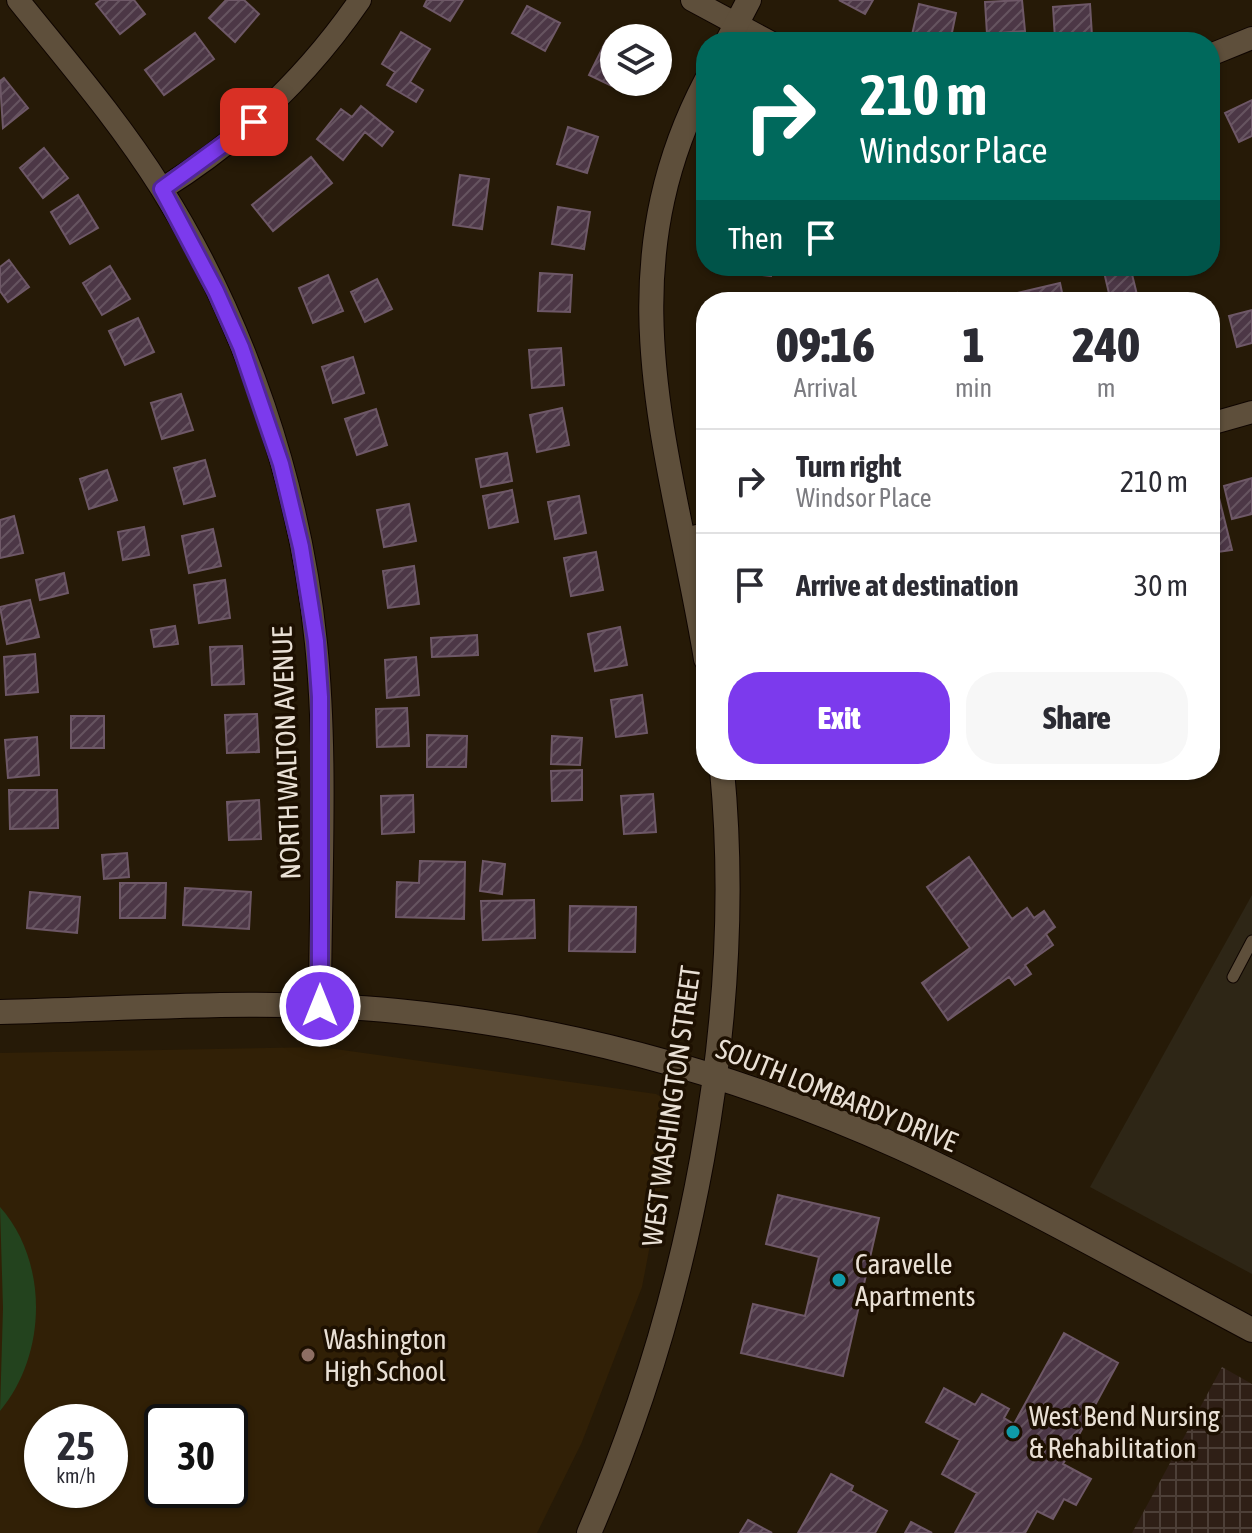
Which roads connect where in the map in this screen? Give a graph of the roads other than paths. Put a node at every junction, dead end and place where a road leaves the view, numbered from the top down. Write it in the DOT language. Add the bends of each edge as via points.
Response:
graph roads {
  1 [pos="18,0"];
  2 [pos="360,0"];
  3 [pos="692,0"];
  4 [pos="749,0"];
  5 [pos="731,32"];
  6 [pos="733,32"];
  7 [pos="1252,38"];
  8 [pos="1220,51"];
  9 [pos="696,104"];
  10 [pos="162,189"];
  11 [pos="1252,412"];
  12 [pos="1220,421"];
  13 [pos="695,536"];
  14 [pos="722,780"];
  15 [pos="1252,941"];
  16 [pos="1233,977"];
  17 [pos="320,1006"];
  18 [pos="0,1012"];
  19 [pos="712,1076"];
  20 [pos="1252,1330"];
  21 [pos="589,1533"];
  1 -- 10 [label="street, NORTH WALTON AVENUE"];
  2 -- 10 [label="street" via="300,78 254,122"];
  3 -- 5 [label="street"];
  4 -- 6 [label="street"];
  7 -- 8 [label="street"];
  9 -- 13 [label="street" via="659,208 649,277 654,394"];
  10 -- 17 [label="street, NORTH WALTON AVENUE" via="241,347 281,464 301,547 320,697"];
  11 -- 12 [label="street"];
  14 -- 19 [label="street, WEST WASHINGTON STREET" via="727,917"];
  15 -- 16 [label="lane"];
  17 -- 18 [label="street, SOUTH LOMBARDY DRIVE"];
  17 -- 19 [label="street, SOUTH LOMBARDY DRIVE" via="487,1023 595,1043"];
  19 -- 20 [label="street, SOUTH LOMBARDY DRIVE" via="898,1147"];
  19 -- 21 [label="street, WEST WASHINGTON STREET" via="691,1214 651,1374"];
}
